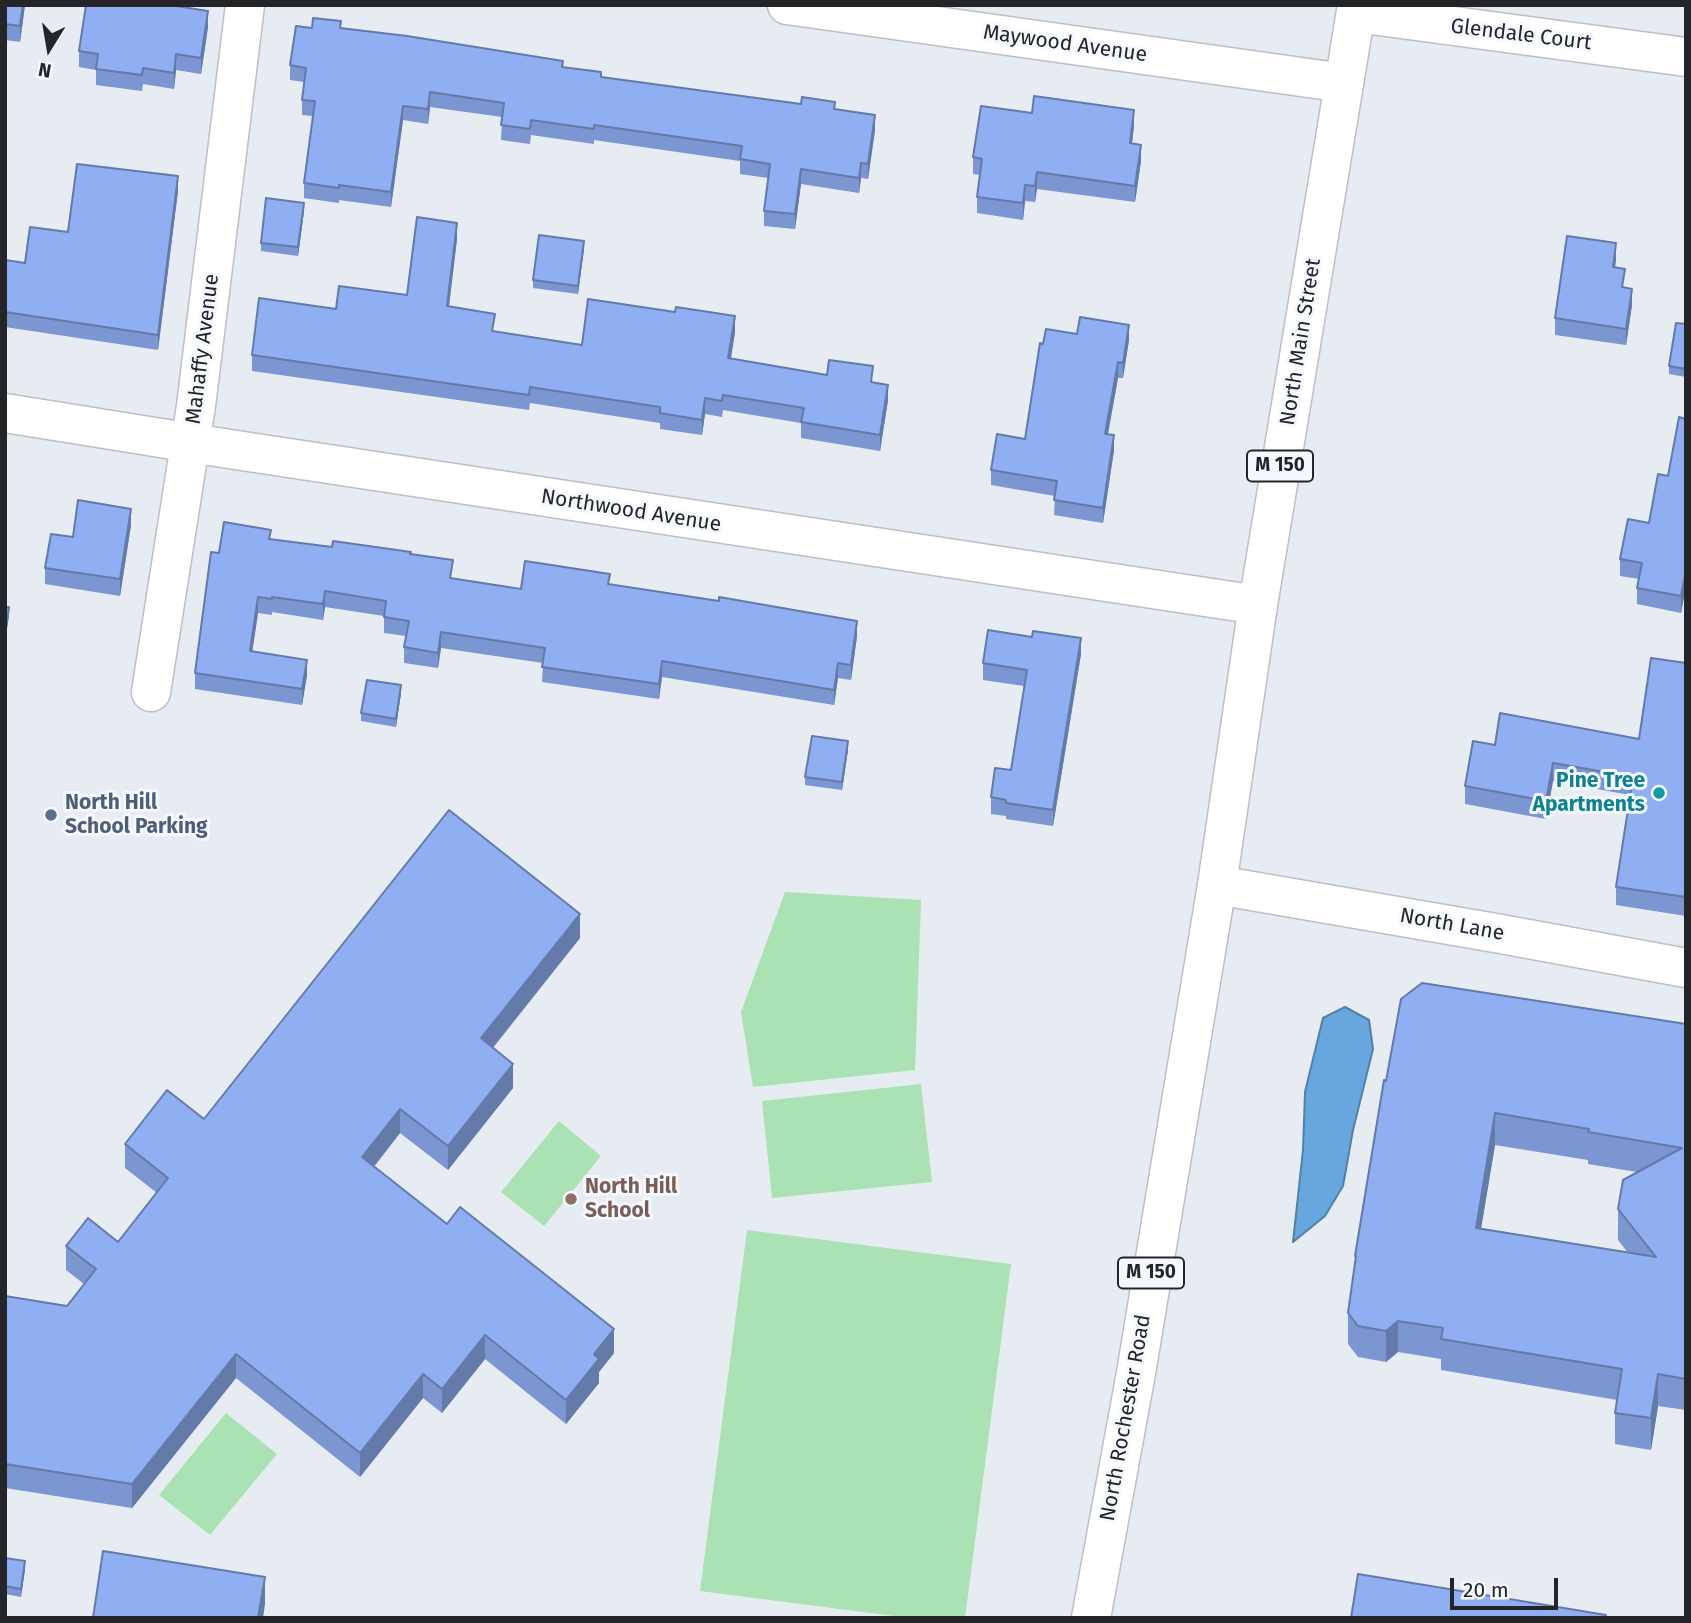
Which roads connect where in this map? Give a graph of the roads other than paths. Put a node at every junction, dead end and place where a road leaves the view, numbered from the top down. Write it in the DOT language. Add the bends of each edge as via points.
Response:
graph roads {
  1 [pos="246,5"];
  2 [pos="787,5"];
  3 [pos="1356,9"];
  4 [pos="1686,57"];
  5 [pos="1344,83"];
  6 [pos="5,413"];
  7 [pos="190,442"];
  8 [pos="1258,605"];
  9 [pos="151,692"];
  10 [pos="1217,885"];
  11 [pos="1209,929"];
  12 [pos="1686,968"];
  13 [pos="1091,1618"];
  1 -- 7 [label="street, Mahaffy Avenue"];
  2 -- 5 [label="street, Maywood Avenue"];
  3 -- 4 [label="street, Glendale Court"];
  3 -- 5 [label="street, North Main Street / M 150"];
  5 -- 8 [label="street, North Main Street / M 150"];
  6 -- 7 [label="street, Northwood Avenue"];
  7 -- 8 [label="street, Northwood Avenue"];
  7 -- 9 [label="street, Mahaffy Avenue"];
  8 -- 10 [label="street, North Main Street / M 150"];
  10 -- 11 [label="street, North Main Street / M 150"];
  10 -- 12 [label="street, North Lane"];
  11 -- 13 [label="street, North Rochester Road / M 150"];
}
